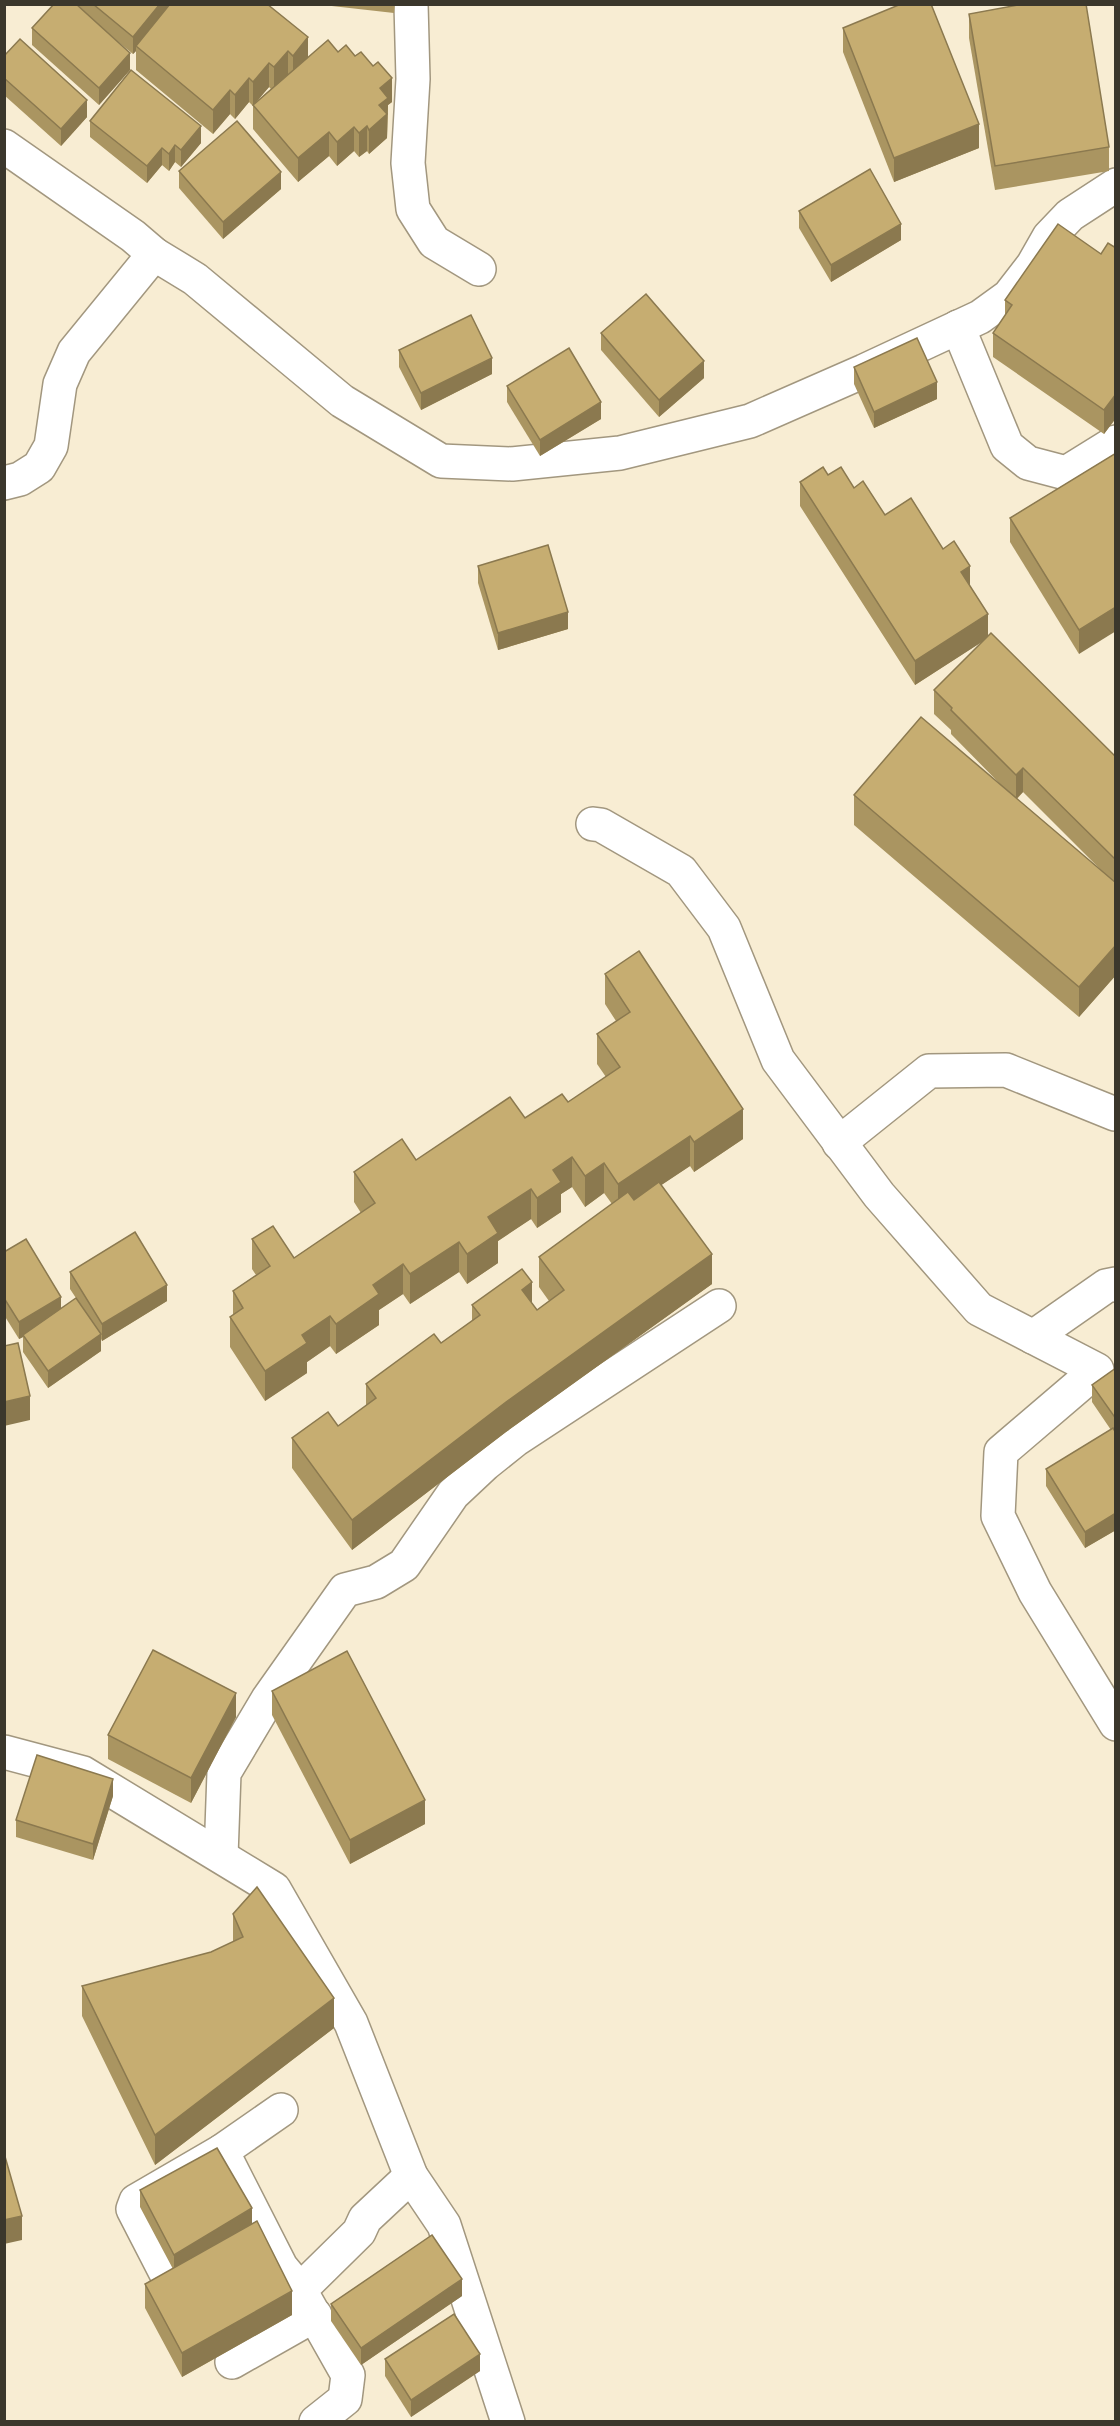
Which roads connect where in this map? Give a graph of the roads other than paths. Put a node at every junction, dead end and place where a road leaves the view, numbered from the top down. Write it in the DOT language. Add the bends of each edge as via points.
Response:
graph roads {
  1 [pos="411,4"];
  2 [pos="4,146"];
  3 [pos="1116,185"];
  4 [pos="154,254"];
  5 [pos="478,269"];
  6 [pos="958,327"];
  7 [pos="1116,442"];
  8 [pos="4,483"];
  9 [pos="594,824"];
  10 [pos="1115,1114"];
  11 [pos="839,1143"];
  12 [pos="1116,1284"];
  13 [pos="719,1306"];
  14 [pos="1033,1337"];
  15 [pos="1116,1724"];
  16 [pos="4,1752"];
  17 [pos="221,1856"];
  18 [pos="281,2110"];
  19 [pos="222,2151"];
  20 [pos="411,2176"];
  21 [pos="262,2231"];
  22 [pos="307,2303"];
  23 [pos="232,2362"];
  24 [pos="316,2421"];
  25 [pos="508,2421"];
  1 -- 5 [label="street" via="413,79 408,163 413,209 434,242"];
  2 -- 4 [label="street"];
  3 -- 6 [label="street" via="1070,215 1049,237 1009,296"];
  4 -- 6 [label="street" via="195,279 342,401 441,461 512,464 620,453 750,421"];
  4 -- 8 [label="street" via="74,352 60,384 51,446 39,467 20,479"];
  6 -- 7 [label="street" via="1007,447 1028,463 1066,473"];
  9 -- 11 [label="street" via="681,870 724,928 778,1060"];
  10 -- 11 [label="street" via="1006,1070 929,1071"];
  11 -- 14 [label="street" via="979,1309"];
  12 -- 14 [label="street" via="1106,1286"];
  13 -- 17 [label="street" via="515,1440 453,1494 404,1565 376,1582 345,1590 268,1699 225,1773"];
  14 -- 15 [label="street" via="1097,1370 1001,1452 998,1516 1035,1592"];
  16 -- 17 [label="street" via="82,1773"];
  17 -- 20 [label="street" via="274,1889 351,2023"];
  18 -- 19 [label="street"];
  19 -- 21 [label="street"];
  19 -- 21 [label="street" via="136,2201 133,2209 166,2275 177,2279"];
  20 -- 22 [label="street" via="365,2219"];
  20 -- 25 [label="street" via="444,2225"];
  21 -- 22 [label="street"];
  22 -- 23 [label="street"];
  22 -- 24 [label="street" via="348,2375 345,2399"];
}
